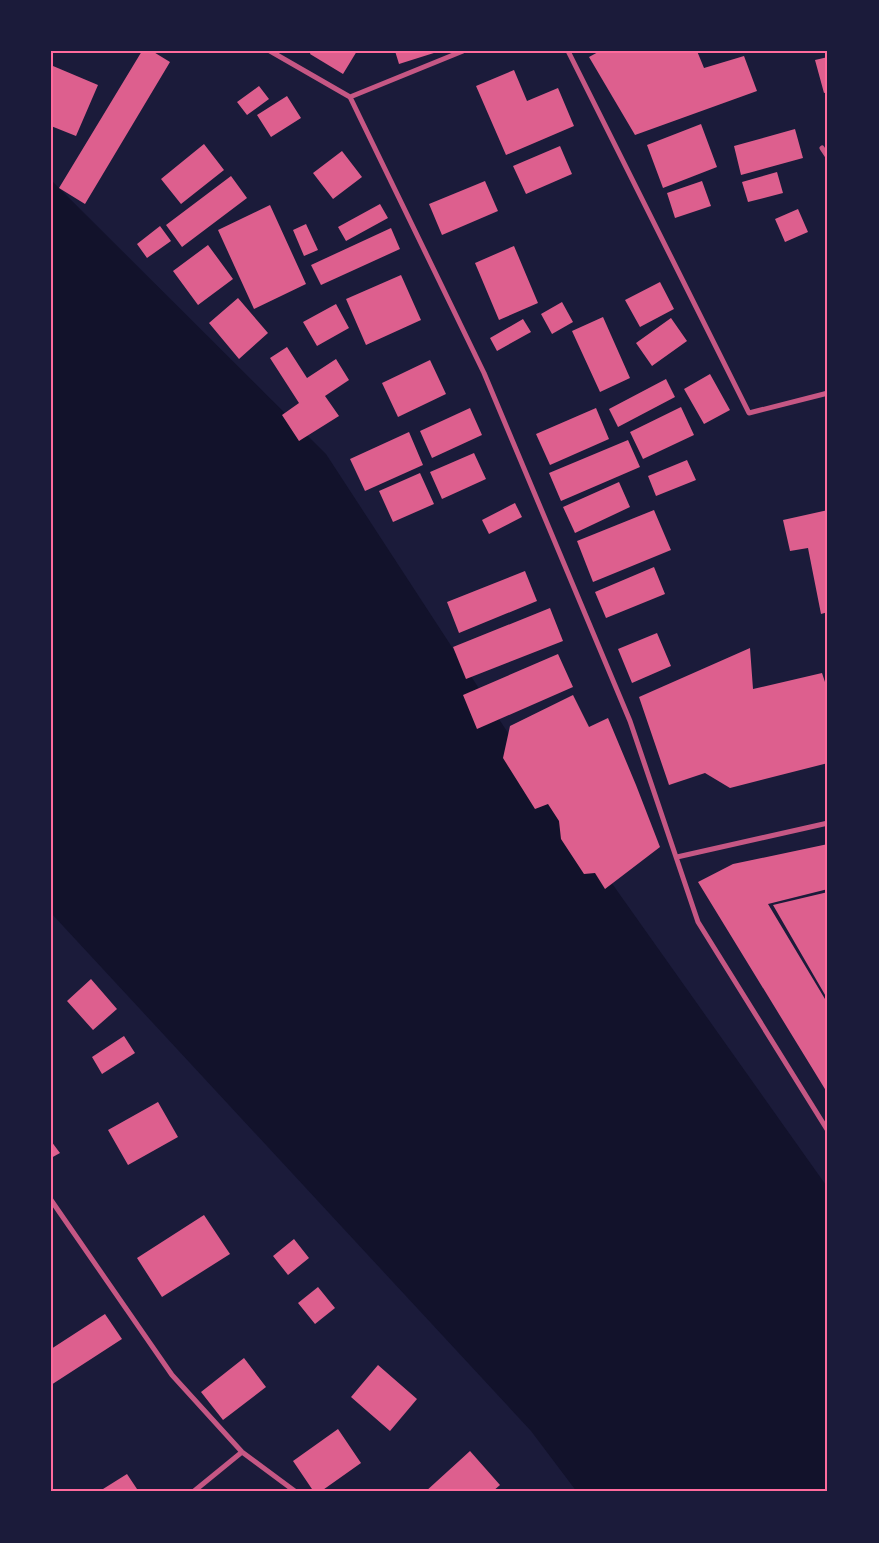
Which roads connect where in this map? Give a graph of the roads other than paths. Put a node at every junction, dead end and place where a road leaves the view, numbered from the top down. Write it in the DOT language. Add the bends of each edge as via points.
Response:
graph roads {
  1 [pos="270,51"];
  2 [pos="463,51"];
  3 [pos="568,51"];
  4 [pos="350,97"];
  5 [pos="822,148"];
  6 [pos="828,157"];
  7 [pos="828,393"];
  8 [pos="828,824"];
  9 [pos="676,857"];
  10 [pos="828,1131"];
  11 [pos="51,1200"];
  12 [pos="242,1452"];
  13 [pos="194,1492"];
  14 [pos="296,1492"];
  1 -- 4 [label="street"];
  2 -- 4 [label="street"];
  3 -- 7 [label="street" via="750,413"];
  4 -- 9 [label="street" via="484,374 630,721"];
  5 -- 6 [label="street"];
  8 -- 9 [label="street"];
  9 -- 10 [label="street" via="698,922"];
  11 -- 12 [label="street" via="172,1375"];
  12 -- 13 [label="street"];
  12 -- 14 [label="street"];
}
